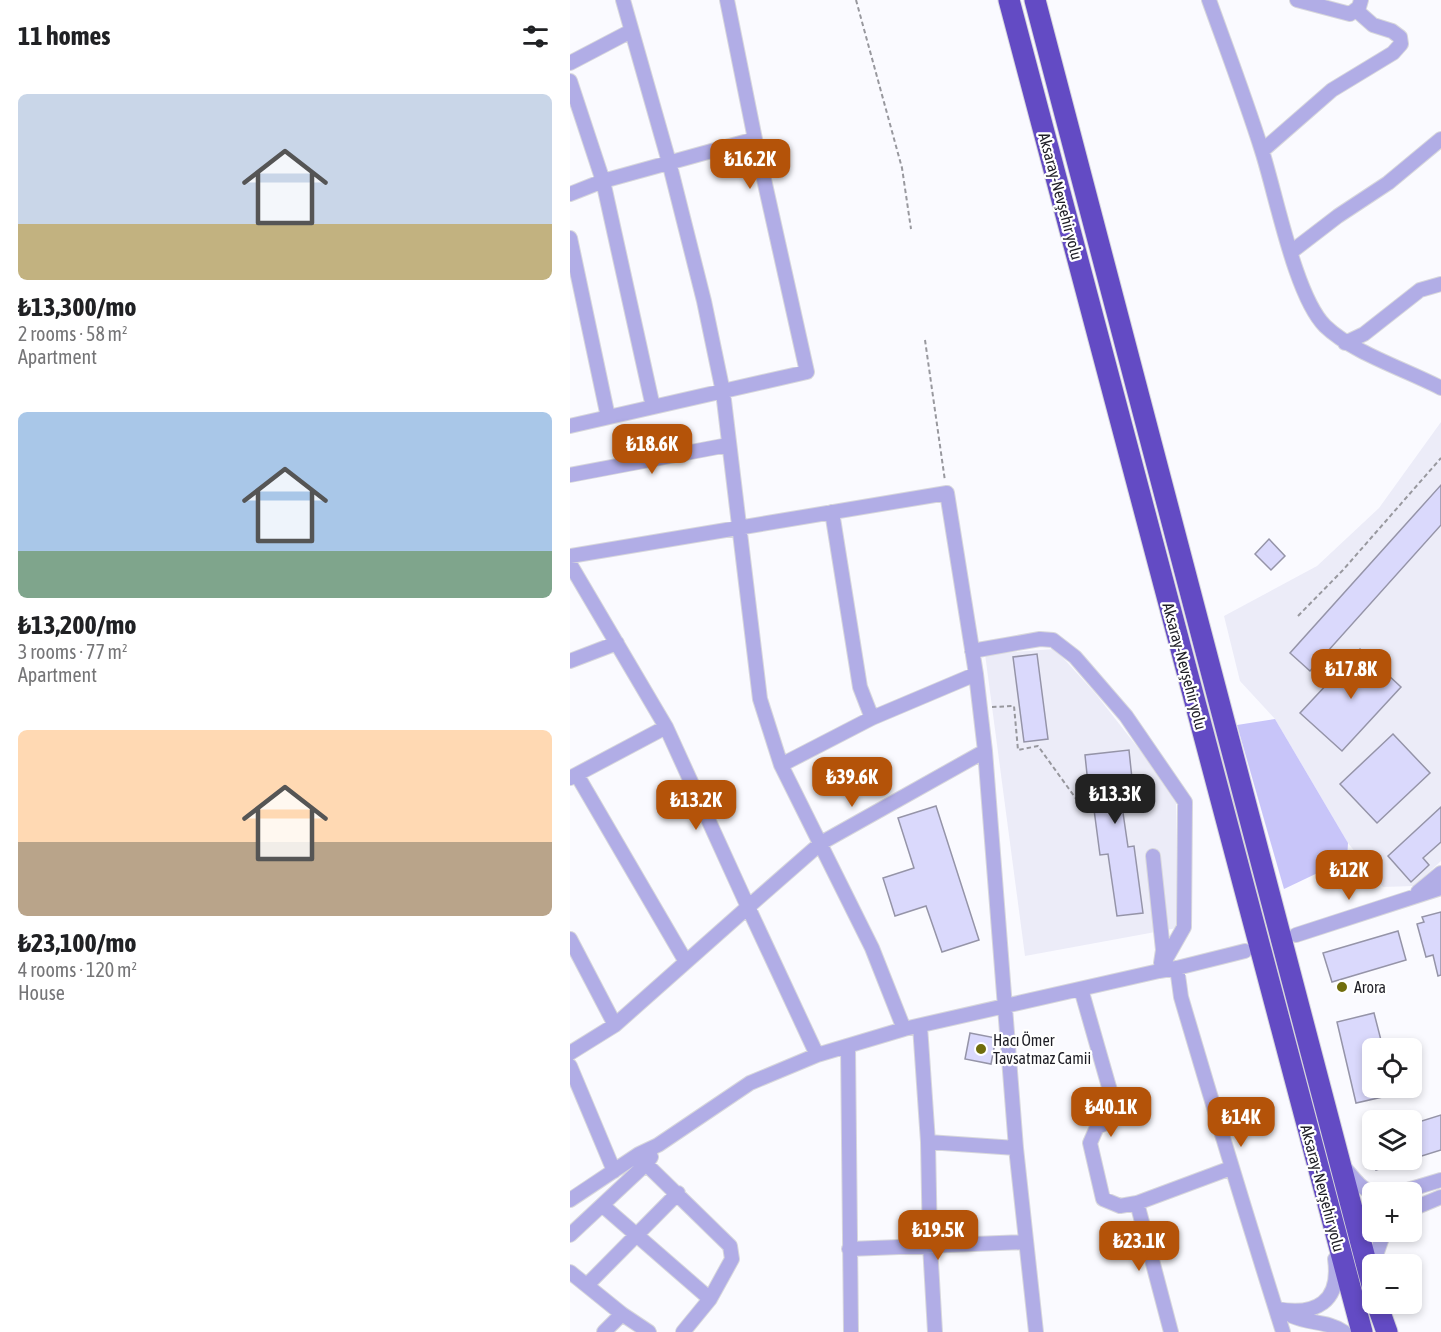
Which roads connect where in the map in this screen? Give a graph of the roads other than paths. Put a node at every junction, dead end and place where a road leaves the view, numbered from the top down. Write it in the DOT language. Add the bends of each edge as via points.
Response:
graph roads {
  1 [pos="622,0"];
  2 [pos="727,0"];
  3 [pos="1009,0"];
  4 [pos="1035,0"];
  5 [pos="1209,0"];
  6 [pos="1297,0"];
  7 [pos="1358,5"];
  8 [pos="631,31"];
  9 [pos="572,58"];
  10 [pos="570,81"];
  11 [pos="755,139"];
  12 [pos="1441,140"];
  13 [pos="1262,151"];
  14 [pos="669,162"];
  15 [pos="603,181"];
  16 [pos="570,194"];
  17 [pos="570,238"];
  18 [pos="1291,252"];
  19 [pos="1440,283"];
  20 [pos="1345,343"];
  21 [pos="1441,388"];
  22 [pos="723,392"];
  23 [pos="653,407"];
  24 [pos="608,417"];
  25 [pos="570,426"];
  26 [pos="728,445"];
  27 [pos="570,475"];
  28 [pos="832,512"];
  29 [pos="739,527"];
  30 [pos="570,555"];
  31 [pos="570,564"];
  32 [pos="616,643"];
  33 [pos="972,651"];
  34 [pos="570,662"];
  35 [pos="976,674"];
  36 [pos="872,718"];
  37 [pos="666,727"];
  38 [pos="985,751"];
  39 [pos="781,765"];
  40 [pos="573,777"];
  41 [pos="821,843"];
  42 [pos="1153,856"];
  43 [pos="1441,873"];
  44 [pos="1441,888"];
  45 [pos="1411,897"];
  46 [pos="748,907"];
  47 [pos="1296,935"];
  48 [pos="570,939"];
  49 [pos="1245,951"];
  50 [pos="686,962"];
  51 [pos="1177,968"];
  52 [pos="1159,971"];
  53 [pos="1081,989"];
  54 [pos="1006,1005"];
  55 [pos="615,1025"];
  56 [pos="920,1026"];
  57 [pos="904,1029"];
  58 [pos="848,1046"];
  59 [pos="570,1053"];
  60 [pos="817,1055"];
  61 [pos="570,1066"];
  62 [pos="928,1142"];
  63 [pos="658,1145"];
  64 [pos="1016,1148"];
  65 [pos="646,1164"];
  66 [pos="1342,1164"];
  67 [pos="1231,1168"];
  68 [pos="614,1171"];
  69 [pos="1441,1180"];
  70 [pos="1362,1186"];
  71 [pos="1422,1186"];
  72 [pos="678,1193"];
  73 [pos="1441,1197"];
  74 [pos="1326,1198"];
  75 [pos="570,1200"];
  76 [pos="1137,1203"];
  77 [pos="1422,1204"];
  78 [pos="602,1205"];
  79 [pos="570,1235"];
  80 [pos="637,1235"];
  81 [pos="1026,1242"];
  82 [pos="930,1245"];
  83 [pos="849,1249"];
  84 [pos="1367,1254"];
  85 [pos="570,1272"];
  86 [pos="587,1285"];
  87 [pos="710,1299"];
  88 [pos="1277,1309"];
  89 [pos="622,1314"];
  90 [pos="1381,1314"];
  91 [pos="1280,1331"];
  92 [pos="604,1332"];
  93 [pos="649,1332"];
  94 [pos="683,1332"];
  95 [pos="851,1332"];
  96 [pos="935,1332"];
  97 [pos="1036,1332"];
  98 [pos="1171,1332"];
  99 [pos="1344,1332"];
  100 [pos="1362,1332"];
  101 [pos="1387,1332"];
  1 -- 8 [label="street"];
  2 -- 11 [label="street"];
  3 -- 74 [label="highway, Aksaray-Nevşehir yolu"];
  4 -- 66 [label="highway, Aksaray-Nevşehir yolu"];
  5 -- 13 [label="street"];
  6 -- 7 [label="street" via="1350,14"];
  7 -- 13 [label="street" via="1373,25 1400,37 1401,44 1393,53 1332,90"];
  8 -- 9 [label="street"];
  8 -- 14 [label="street"];
  10 -- 15 [label="street"];
  11 -- 14 [label="street"];
  11 -- 22 [label="street" via="807,372"];
  12 -- 18 [label="street"];
  13 -- 18 [label="street"];
  14 -- 15 [label="street"];
  14 -- 22 [label="street"];
  15 -- 16 [label="street"];
  15 -- 23 [label="street"];
  17 -- 24 [label="street"];
  18 -- 20 [label="street" via="1307,300 1323,324"];
  19 -- 20 [label="street" via="1420,290 1364,334"];
  20 -- 21 [label="street"];
  22 -- 23 [label="street"];
  22 -- 26 [label="street"];
  23 -- 24 [label="street"];
  24 -- 25 [label="street"];
  26 -- 27 [label="street"];
  26 -- 29 [label="street"];
  28 -- 29 [label="street"];
  28 -- 33 [label="street" via="947,493"];
  28 -- 36 [label="street" via="860,687"];
  29 -- 30 [label="street"];
  29 -- 39 [label="street" via="760,699"];
  31 -- 32 [label="street"];
  32 -- 34 [label="street"];
  32 -- 37 [label="street"];
  33 -- 35 [label="street"];
  33 -- 52 [label="street" via="1053,640 1075,657 1126,716 1185,802 1184,927"];
  35 -- 36 [label="street"];
  35 -- 38 [label="street"];
  36 -- 39 [label="street"];
  37 -- 40 [label="street"];
  37 -- 46 [label="street"];
  38 -- 41 [label="street"];
  38 -- 54 [label="street"];
  39 -- 41 [label="street"];
  40 -- 50 [label="street"];
  41 -- 46 [label="street"];
  41 -- 57 [label="street" via="872,948"];
  42 -- 52 [label="street" via="1163,950"];
  43 -- 45 [label="street"];
  44 -- 45 [label="street"];
  45 -- 47 [label="street"];
  46 -- 50 [label="street"];
  46 -- 60 [label="street"];
  48 -- 55 [label="street"];
  49 -- 51 [label="street"];
  50 -- 55 [label="street"];
  51 -- 52 [label="street"];
  51 -- 67 [label="street" via="1181,996"];
  52 -- 53 [label="street"];
  53 -- 54 [label="street"];
  53 -- 76 [label="street" via="1115,1119 1097,1127 1090,1143 1103,1199 1120,1206"];
  54 -- 56 [label="street"];
  54 -- 64 [label="street"];
  55 -- 59 [label="street"];
  56 -- 57 [label="street"];
  56 -- 62 [label="street"];
  57 -- 58 [label="street"];
  58 -- 60 [label="street"];
  58 -- 83 [label="street"];
  60 -- 63 [label="street" via="750,1083"];
  61 -- 68 [label="street"];
  62 -- 64 [label="street"];
  62 -- 82 [label="street"];
  63 -- 65 [label="street"];
  63 -- 68 [label="street"];
  64 -- 81 [label="street"];
  65 -- 72 [label="street"];
  65 -- 78 [label="street"];
  66 -- 70 [label="street"];
  66 -- 84 [label="highway, Aksaray-Nevşehir yolu"];
  67 -- 76 [label="street"];
  67 -- 88 [label="street"];
  68 -- 75 [label="street"];
  69 -- 71 [label="street"];
  72 -- 80 [label="street"];
  72 -- 87 [label="street" via="730,1246 732,1259"];
  73 -- 77 [label="street"];
  74 -- 88 [label="street" via="1337,1272 1335,1284 1316,1308 1294,1312"];
  74 -- 100 [label="highway, Aksaray-Nevşehir yolu"];
  76 -- 98 [label="street"];
  78 -- 79 [label="street"];
  78 -- 80 [label="street"];
  80 -- 86 [label="street"];
  80 -- 87 [label="street"];
  81 -- 82 [label="street"];
  81 -- 97 [label="street"];
  82 -- 83 [label="street"];
  82 -- 96 [label="street"];
  83 -- 95 [label="street"];
  85 -- 86 [label="street"];
  86 -- 89 [label="street"];
  87 -- 94 [label="street"];
  88 -- 91 [label="street"];
  88 -- 99 [label="street"];
  89 -- 92 [label="street"];
  89 -- 93 [label="street"];
  90 -- 101 [label="highway"];
}
